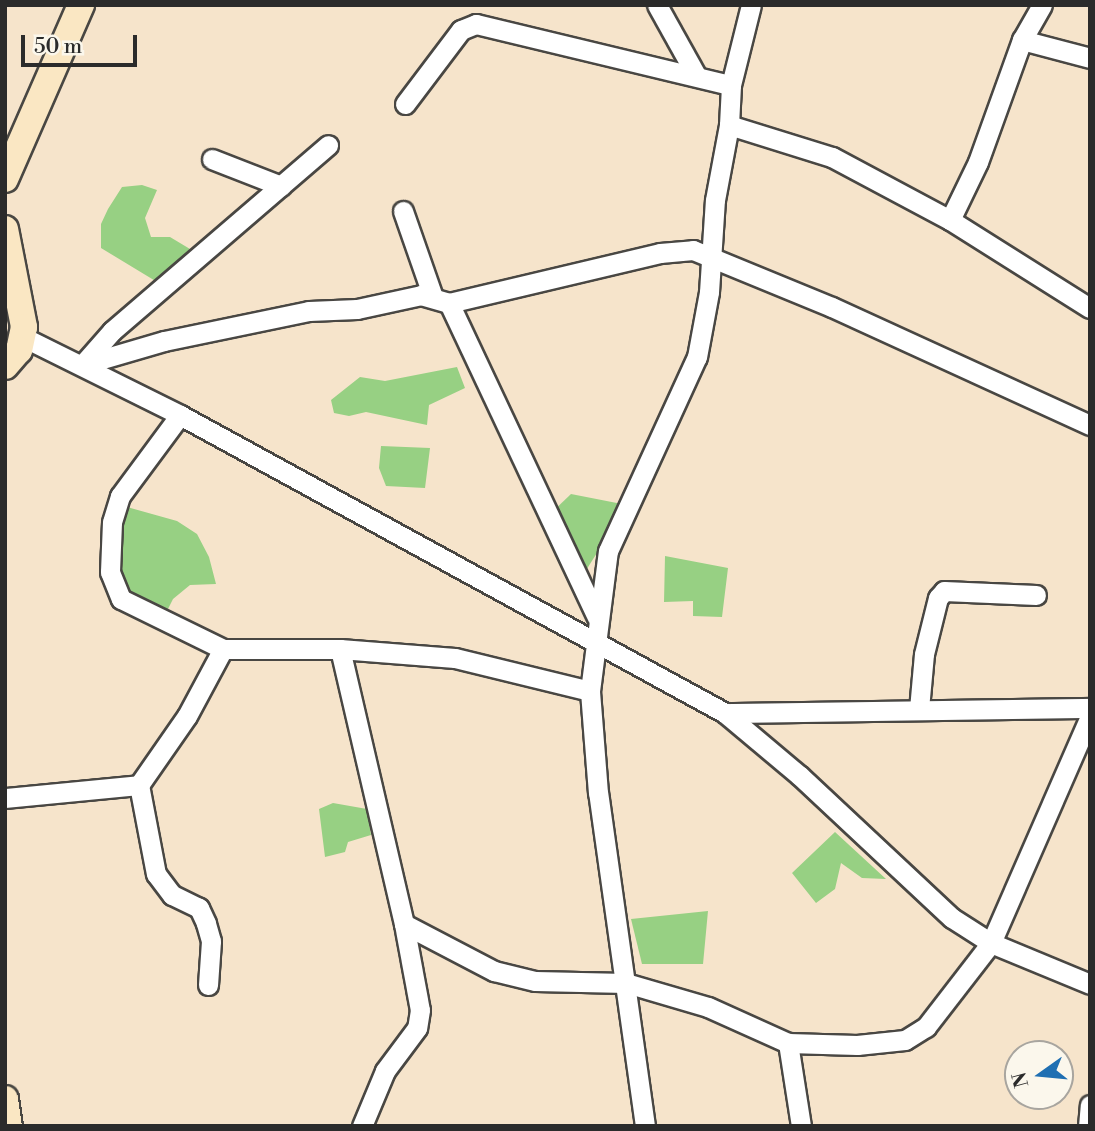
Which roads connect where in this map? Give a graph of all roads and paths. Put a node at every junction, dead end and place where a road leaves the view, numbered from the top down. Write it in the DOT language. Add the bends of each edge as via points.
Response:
graph roads {
  1 [pos="81,5"];
  2 [pos="657,5"];
  3 [pos="751,5"];
  4 [pos="1042,5"];
  5 [pos="1023,40"];
  6 [pos="1090,58"];
  7 [pos="696,75"];
  8 [pos="731,85"];
  9 [pos="405,104"];
  10 [pos="729,125"];
  11 [pos="328,145"];
  12 [pos="212,159"];
  13 [pos="5,178"];
  14 [pos="281,186"];
  15 [pos="403,211"];
  16 [pos="950,220"];
  17 [pos="5,229"];
  18 [pos="710,254"];
  19 [pos="441,300"];
  20 [pos="1090,308"];
  21 [pos="23,337"];
  22 [pos="82,365"];
  23 [pos="5,366"];
  24 [pos="180,415"];
  25 [pos="1090,425"];
  26 [pos="1035,595"];
  27 [pos="597,618"];
  28 [pos="596,641"];
  29 [pos="223,649"];
  30 [pos="340,649"];
  31 [pos="590,691"];
  32 [pos="1090,708"];
  33 [pos="919,709"];
  34 [pos="725,713"];
  35 [pos="1090,716"];
  36 [pos="139,785"];
  37 [pos="5,798"];
  38 [pos="404,924"];
  39 [pos="991,943"];
  40 [pos="626,983"];
  41 [pos="1090,984"];
  42 [pos="208,985"];
  43 [pos="788,1044"];
  44 [pos="5,1099"];
  45 [pos="1090,1105"];
  46 [pos="9,1126"];
  47 [pos="362,1126"];
  48 [pos="645,1126"];
  49 [pos="801,1126"];
  50 [pos="1088,1126"];
  1 -- 13 [label="street"];
  2 -- 7 [label="street"];
  3 -- 8 [label="street"];
  4 -- 5 [label="street"];
  5 -- 6 [label="street"];
  5 -- 16 [label="street" via="978,162"];
  7 -- 8 [label="street"];
  7 -- 9 [label="street" via="476,23 461,30"];
  8 -- 10 [label="street"];
  10 -- 16 [label="street" via="832,157"];
  10 -- 18 [label="street"];
  11 -- 14 [label="street"];
  12 -- 14 [label="street"];
  14 -- 22 [label="street" via="113,331"];
  15 -- 19 [label="street"];
  16 -- 20 [label="street"];
  17 -- 21 [label="street"];
  18 -- 19 [label="street" via="660,253"];
  18 -- 25 [label="street"];
  18 -- 27 [label="street" via="709,292 694,372 614,535 603,567"];
  19 -- 22 [label="street" via="407,295 357,309 309,311 164,341"];
  19 -- 27 [label="street"];
  21 -- 22 [label="street"];
  21 -- 23 [label="street"];
  22 -- 24 [label="street"];
  24 -- 28 [label="street"];
  24 -- 29 [label="street" via="120,496 112,522 110,572 121,599"];
  26 -- 33 [label="street" via="944,591 938,598 924,654"];
  27 -- 28 [label="street"];
  28 -- 31 [label="street"];
  28 -- 34 [label="street"];
  29 -- 30 [label="street"];
  29 -- 36 [label="street" via="187,716"];
  30 -- 31 [label="street" via="456,658"];
  30 -- 38 [label="street"];
  31 -- 40 [label="street" via="598,793"];
  32 -- 33 [label="street"];
  33 -- 34 [label="street"];
  34 -- 39 [label="street" via="799,775 952,918"];
  35 -- 39 [label="street"];
  36 -- 37 [label="street"];
  36 -- 42 [label="street" via="156,874 172,895 200,908 206,923 211,941"];
  38 -- 40 [label="street" via="494,971 536,981"];
  38 -- 47 [label="street" via="420,1010 417,1028 385,1071"];
  39 -- 41 [label="street"];
  39 -- 43 [label="street" via="918,1035 857,1045"];
  40 -- 43 [label="street" via="708,1007"];
  40 -- 48 [label="street"];
  43 -- 49 [label="street"];
  44 -- 46 [label="street"];
  45 -- 50 [label="street"];
}
